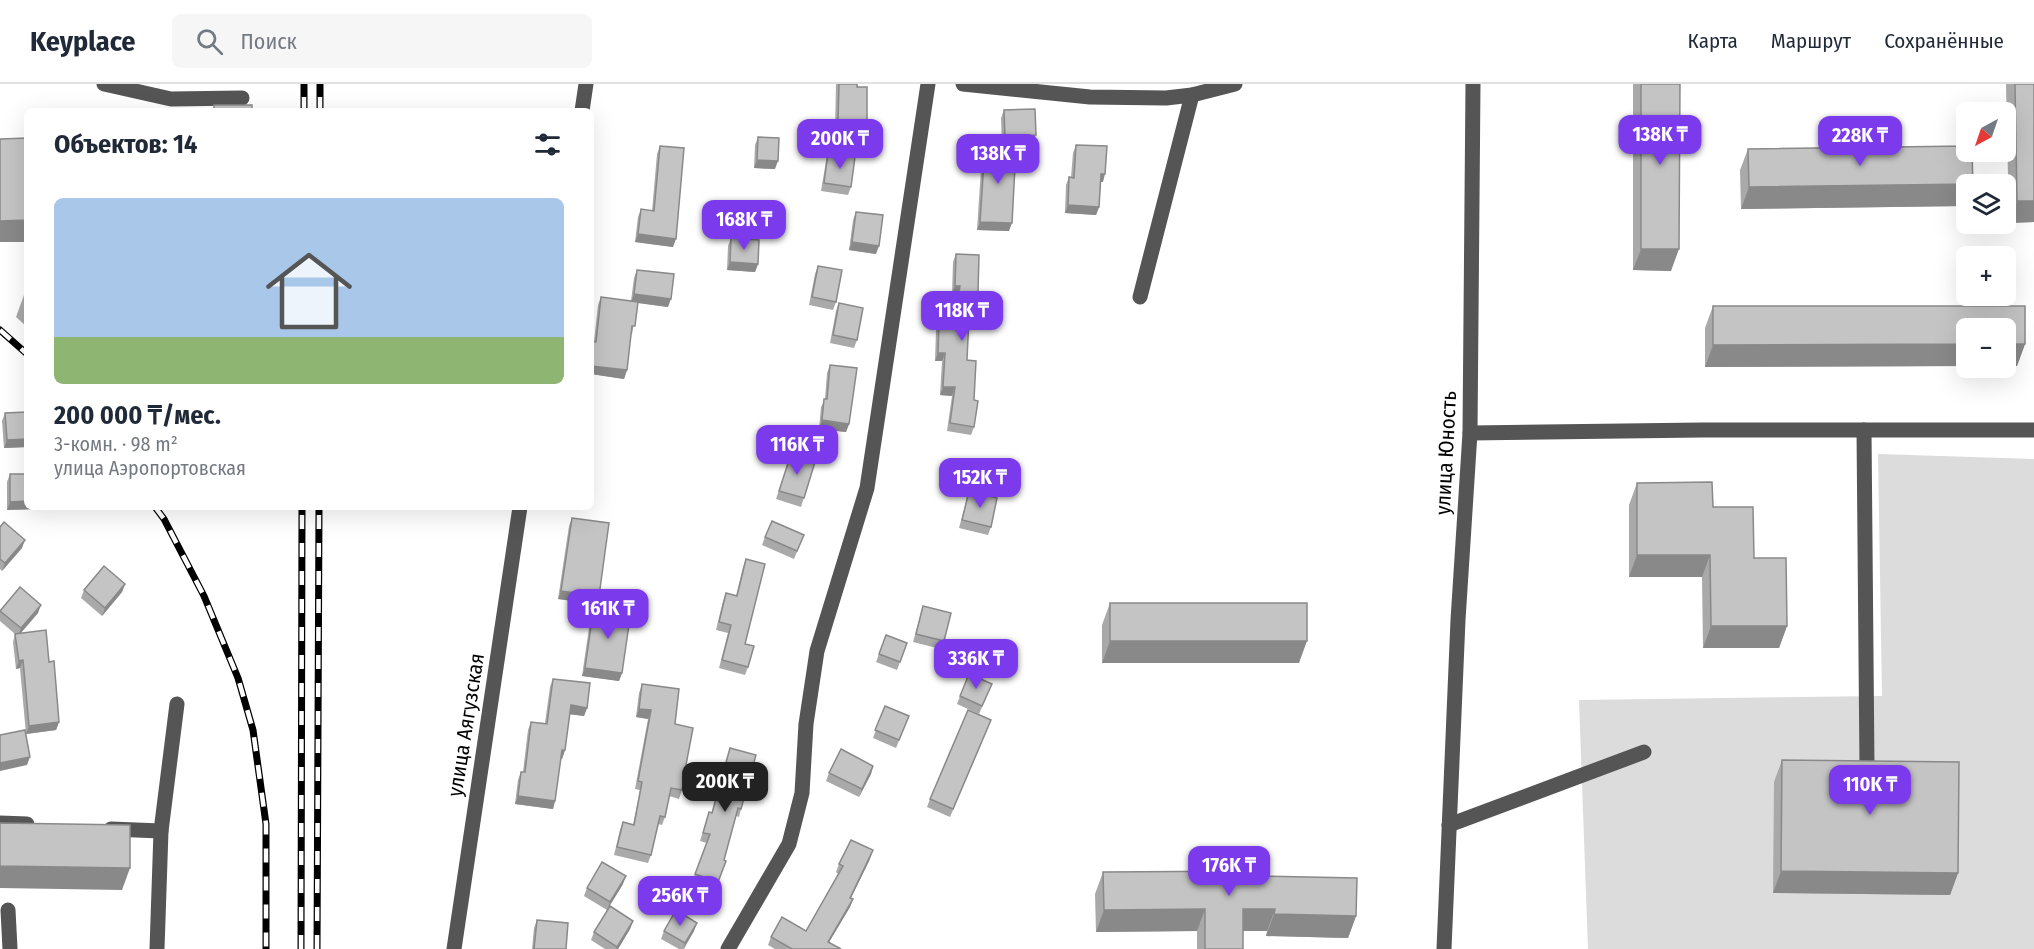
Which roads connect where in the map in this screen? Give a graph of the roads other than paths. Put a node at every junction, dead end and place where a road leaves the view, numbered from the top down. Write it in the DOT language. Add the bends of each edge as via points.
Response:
graph roads {
  1 [pos="104,84"];
  2 [pos="586,84"];
  3 [pos="928,84"];
  4 [pos="963,84"];
  5 [pos="1235,84"];
  6 [pos="1473,84"];
  7 [pos="1192,95"];
  8 [pos="242,98"];
  9 [pos="582,108"];
  10 [pos="1140,297"];
  11 [pos="1864,430"];
  12 [pos="2034,430"];
  13 [pos="1470,433"];
  14 [pos="520,510"];
  15 [pos="177,704"];
  16 [pos="1644,752"];
  17 [pos="1867,768"];
  18 [pos="0,823"];
  19 [pos="46,825"];
  20 [pos="1449,825"];
  21 [pos="92,828"];
  22 [pos="161,831"];
  23 [pos="8,910"];
  24 [pos="10,949"];
  25 [pos="157,949"];
  26 [pos="454,949"];
  27 [pos="728,949"];
  28 [pos="1444,949"];
  1 -- 8 [label="street" via="171,99"];
  2 -- 9 [label="street"];
  3 -- 27 [label="street" via="867,488 817,651 806,724 802,793 789,844"];
  4 -- 7 [label="street" via="1090,98"];
  5 -- 7 [label="street"];
  6 -- 13 [label="street, улица Юность"];
  7 -- 10 [label="street"];
  11 -- 12 [label="street"];
  11 -- 13 [label="street"];
  11 -- 17 [label="street"];
  13 -- 20 [label="street, улица Юность"];
  14 -- 26 [label="street, улица Аягузская"];
  15 -- 22 [label="street"];
  16 -- 20 [label="street"];
  18 -- 19 [label="street"];
  20 -- 28 [label="street, улица Юность"];
  21 -- 22 [label="street"];
  22 -- 25 [label="street"];
  23 -- 24 [label="street"];
}
